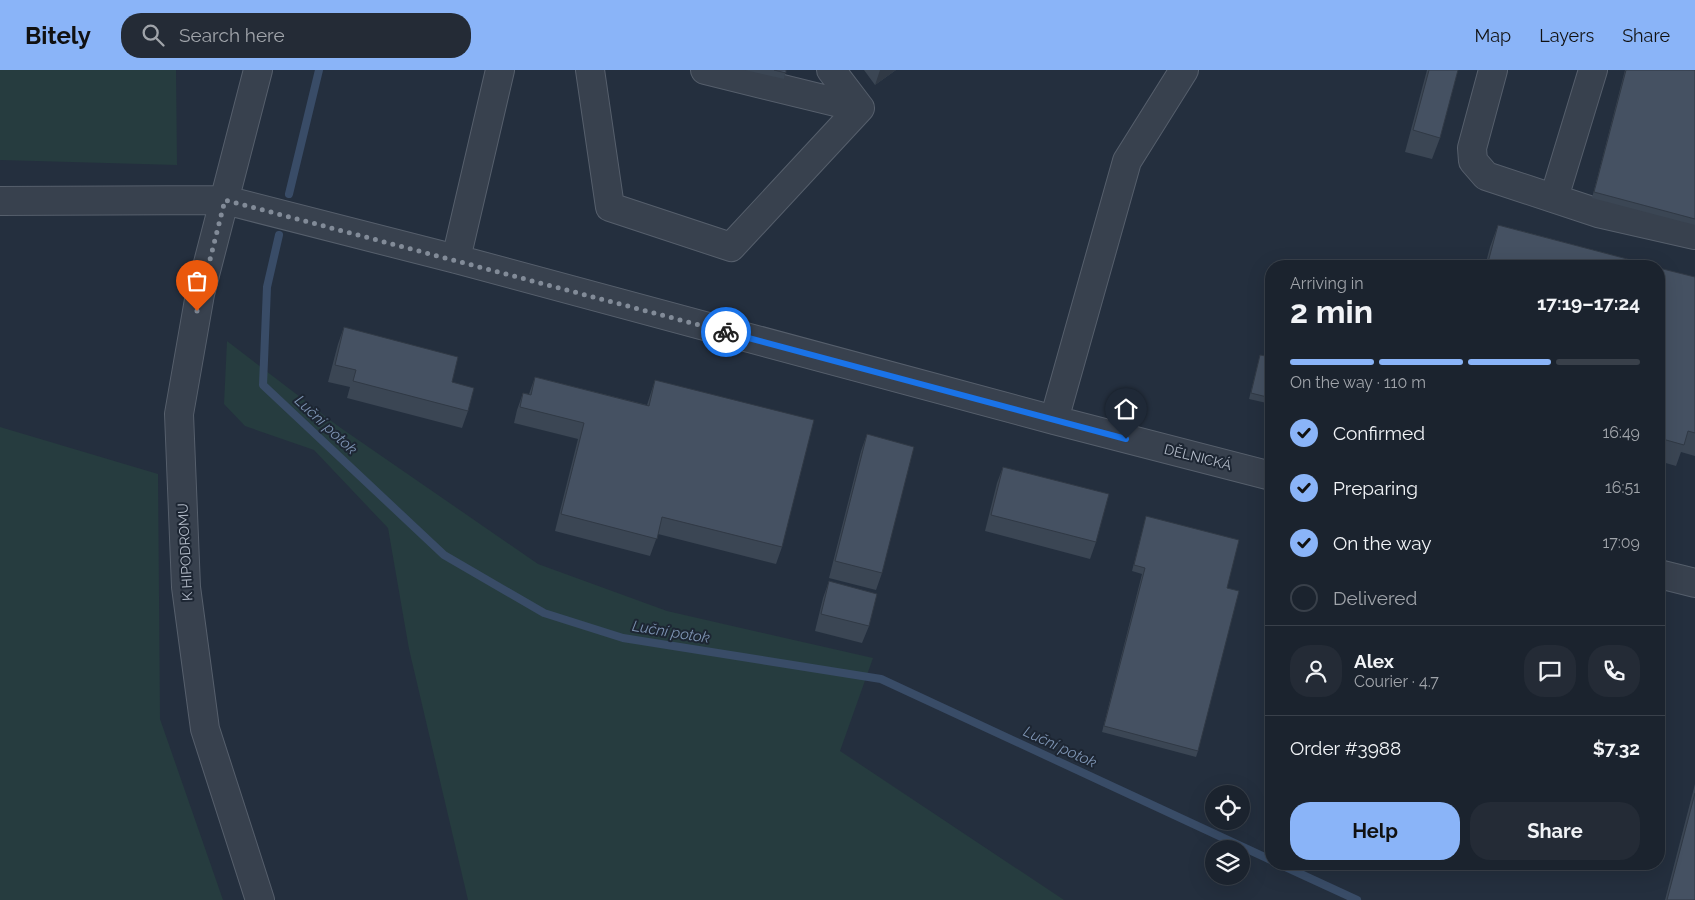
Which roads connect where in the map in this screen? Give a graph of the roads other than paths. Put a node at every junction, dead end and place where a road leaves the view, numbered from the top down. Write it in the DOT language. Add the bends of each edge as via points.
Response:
graph roads {
  1 [pos="258,70"];
  2 [pos="500,70"];
  3 [pos="590,70"];
  4 [pos="706,70"];
  5 [pos="831,70"];
  6 [pos="1184,70"];
  7 [pos="1493,70"];
  8 [pos="1593,70"];
  9 [pos="860,108"];
  10 [pos="1554,198"];
  11 [pos="225,200"];
  12 [pos="0,201"];
  13 [pos="1695,235"];
  14 [pos="456,259"];
  15 [pos="1054,420"];
  16 [pos="1265,474"];
  17 [pos="1665,576"];
  18 [pos="1695,583"];
  19 [pos="260,900"];
  1 -- 11 [label="street, K HIPODROMU"];
  2 -- 14 [label="street"];
  3 -- 9 [label="street" via="610,207 731,246"];
  4 -- 9 [label="street"];
  5 -- 9 [label="street"];
  6 -- 15 [label="street" via="1127,161"];
  7 -- 10 [label="street" via="1474,134 1473,162 1486,176"];
  8 -- 10 [label="street"];
  10 -- 13 [label="street"];
  11 -- 12 [label="street, DĚLNICKÁ"];
  11 -- 14 [label="street, DĚLNICKÁ"];
  11 -- 19 [label="street, K HIPODROMU" via="200,294 179,414 186,587 205,729"];
  14 -- 15 [label="street, DĚLNICKÁ"];
  15 -- 16 [label="street, DĚLNICKÁ"];
  17 -- 18 [label="street"];
}
